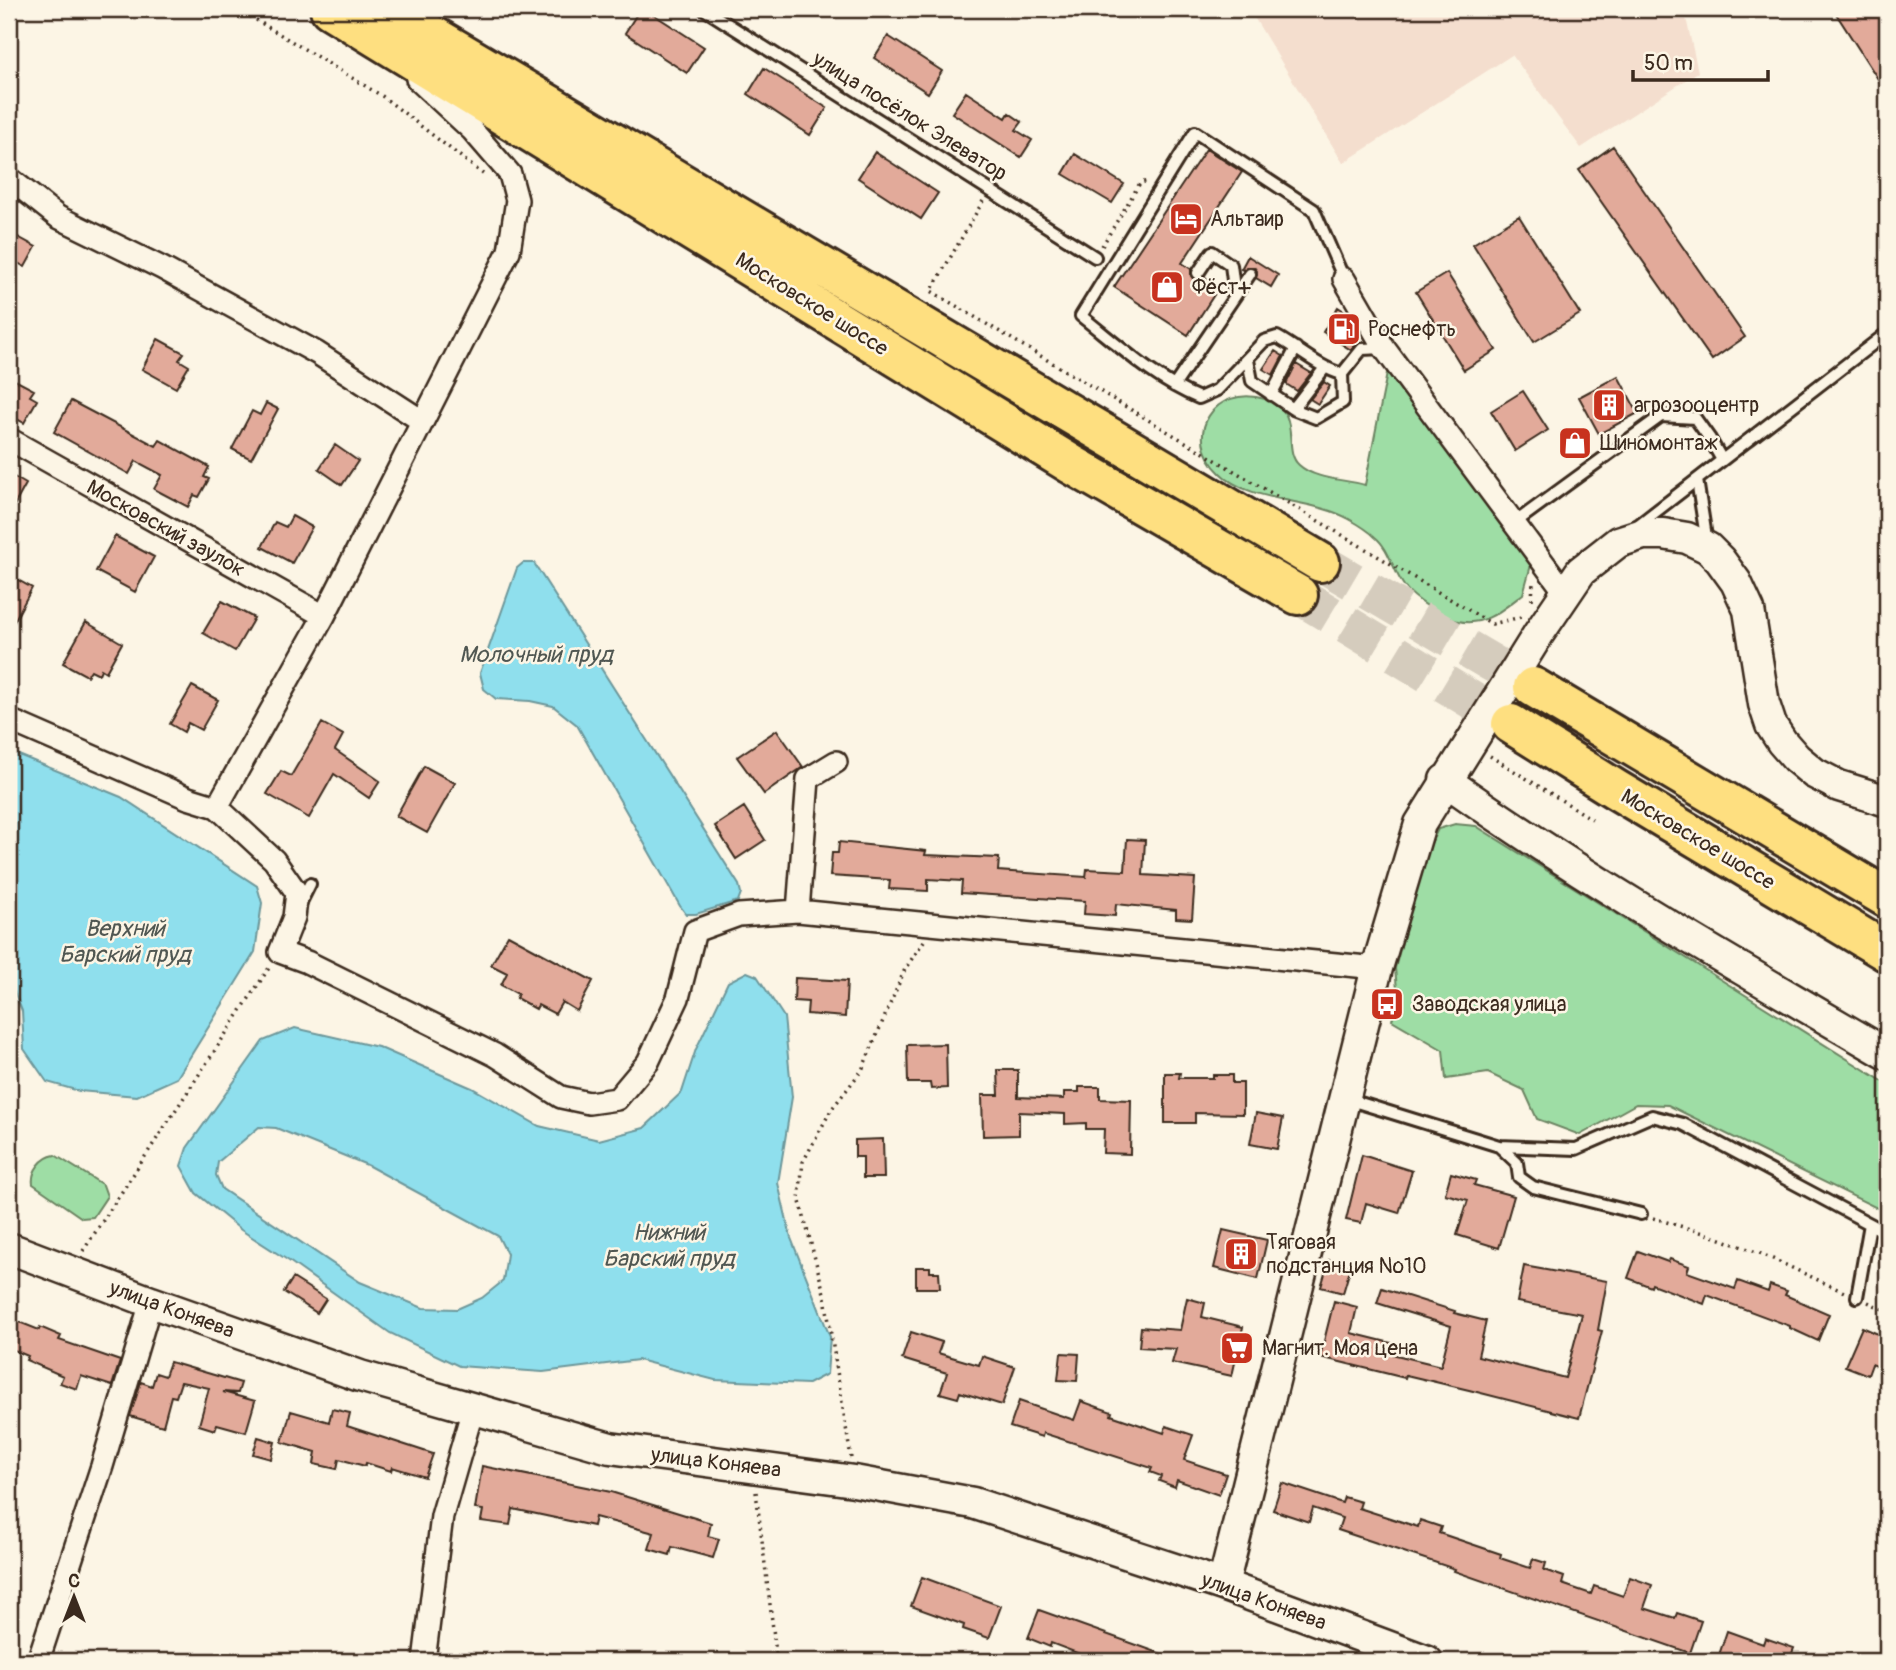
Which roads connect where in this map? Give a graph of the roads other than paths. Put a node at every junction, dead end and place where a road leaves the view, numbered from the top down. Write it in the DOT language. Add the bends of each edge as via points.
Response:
graph roads {
  1 [pos="330,9"];
  2 [pos="704,9"];
  3 [pos="375,18"];
  4 [pos="9,178"];
  5 [pos="1095,257"];
  6 [pos="1198,273"];
  7 [pos="1250,274"];
  8 [pos="1344,279"];
  9 [pos="1236,296"];
  10 [pos="1887,333"];
  11 [pos="1296,348"];
  12 [pos="1384,348"];
  13 [pos="1248,360"];
  14 [pos="1324,369"];
  15 [pos="1342,374"];
  16 [pos="1174,386"];
  17 [pos="1271,395"];
  18 [pos="1293,409"];
  19 [pos="422,421"];
  20 [pos="9,439"];
  21 [pos="1722,460"];
  22 [pos="1697,480"];
  23 [pos="1513,524"];
  24 [pos="1618,542"];
  25 [pos="1708,548"];
  26 [pos="1320,562"];
  27 [pos="1298,595"];
  28 [pos="1559,602"];
  29 [pos="324,616"];
  30 [pos="1533,687"];
  31 [pos="9,720"];
  32 [pos="1511,724"];
  33 [pos="836,762"];
  34 [pos="1446,780"];
  35 [pos="1887,801"];
  36 [pos="217,807"];
  37 [pos="310,884"];
  38 [pos="1887,898"];
  39 [pos="798,911"];
  40 [pos="739,915"];
  41 [pos="294,917"];
  42 [pos="687,925"];
  43 [pos="1887,952"];
  44 [pos="1377,968"];
  45 [pos="1887,1054"];
  46 [pos="1345,1098"];
  47 [pos="1499,1146"];
  48 [pos="1641,1214"];
  49 [pos="1870,1224"];
  50 [pos="1887,1233"];
  51 [pos="9,1248"];
  52 [pos="1857,1297"];
  53 [pos="151,1302"];
  54 [pos="473,1409"];
  55 [pos="1223,1585"];
  56 [pos="38,1661"];
  57 [pos="424,1661"];
  58 [pos="1427,1661"];
  1 -- 3 [label="highway, Московское шоссе"];
  2 -- 5 [label="lane, улица посёлок Элеватор"];
  3 -- 19 [label="street" via="510,174 517,200 509,251"];
  3 -- 26 [label="highway, Московское шоссе"];
  3 -- 27 [label="highway, Московское шоссе" via="1072,464"];
  4 -- 19 [label="street" via="58,217 317,353"];
  6 -- 9 [label="lane" via="1212,252 1231,265"];
  7 -- 9 [label="lane"];
  8 -- 12 [label="street"];
  8 -- 16 [label="lane" via="1314,210 1195,131 1081,316"];
  9 -- 16 [label="lane"];
  10 -- 21 [label="lane"];
  11 -- 13 [label="lane" via="1277,337 1264,341"];
  11 -- 14 [label="lane"];
  11 -- 17 [label="lane"];
  12 -- 15 [label="lane" via="1362,348"];
  12 -- 23 [label="street"];
  13 -- 16 [label="lane" via="1217,390 1199,398"];
  13 -- 17 [label="lane" via="1252,381"];
  14 -- 15 [label="lane"];
  14 -- 18 [label="lane"];
  15 -- 18 [label="lane" via="1343,402 1316,418"];
  17 -- 18 [label="lane"];
  19 -- 29 [label="street"];
  20 -- 29 [label="street, Московский заулок"];
  21 -- 22 [label="lane"];
  21 -- 23 [label="lane" via="1695,418 1661,416"];
  22 -- 24 [label="lane"];
  22 -- 25 [label="lane"];
  23 -- 28 [label="street"];
  24 -- 25 [label="street" via="1643,534 1663,534"];
  24 -- 28 [label="street" via="1581,572"];
  25 -- 35 [label="street" via="1736,582 1749,610 1764,704 1782,742 1814,773"];
  28 -- 34 [label="street"];
  29 -- 36 [label="street"];
  30 -- 38 [label="highway"];
  31 -- 36 [label="street"];
  32 -- 43 [label="highway, Московское шоссе"];
  33 -- 39 [label="street" via="808,779"];
  34 -- 44 [label="street" via="1420,824"];
  34 -- 45 [label="street" via="1508,825 1703,947"];
  36 -- 41 [label="street" via="274,860 297,893"];
  37 -- 41 [label="lane"];
  39 -- 40 [label="street"];
  39 -- 44 [label="street"];
  40 -- 41 [label="street" via="695,931 678,998 648,1062 617,1098 589,1103 561,1097 495,1055 280,952"];
  40 -- 42 [label="lane"];
  44 -- 46 [label="street"];
  46 -- 47 [label="lane"];
  46 -- 55 [label="street"];
  47 -- 48 [label="lane" via="1517,1163 1519,1177 1533,1187"];
  47 -- 49 [label="lane" via="1576,1149 1652,1116 1683,1124"];
  49 -- 50 [label="lane"];
  49 -- 52 [label="lane"];
  51 -- 53 [label="street, улица Коняева"];
  53 -- 54 [label="street, улица Коняева" via="360,1376"];
  53 -- 56 [label="street"];
  54 -- 55 [label="street, улица Коняева" via="610,1448 854,1481 973,1503"];
  54 -- 57 [label="street" via="442,1516"];
  55 -- 58 [label="street, улица Коняева"];
}
